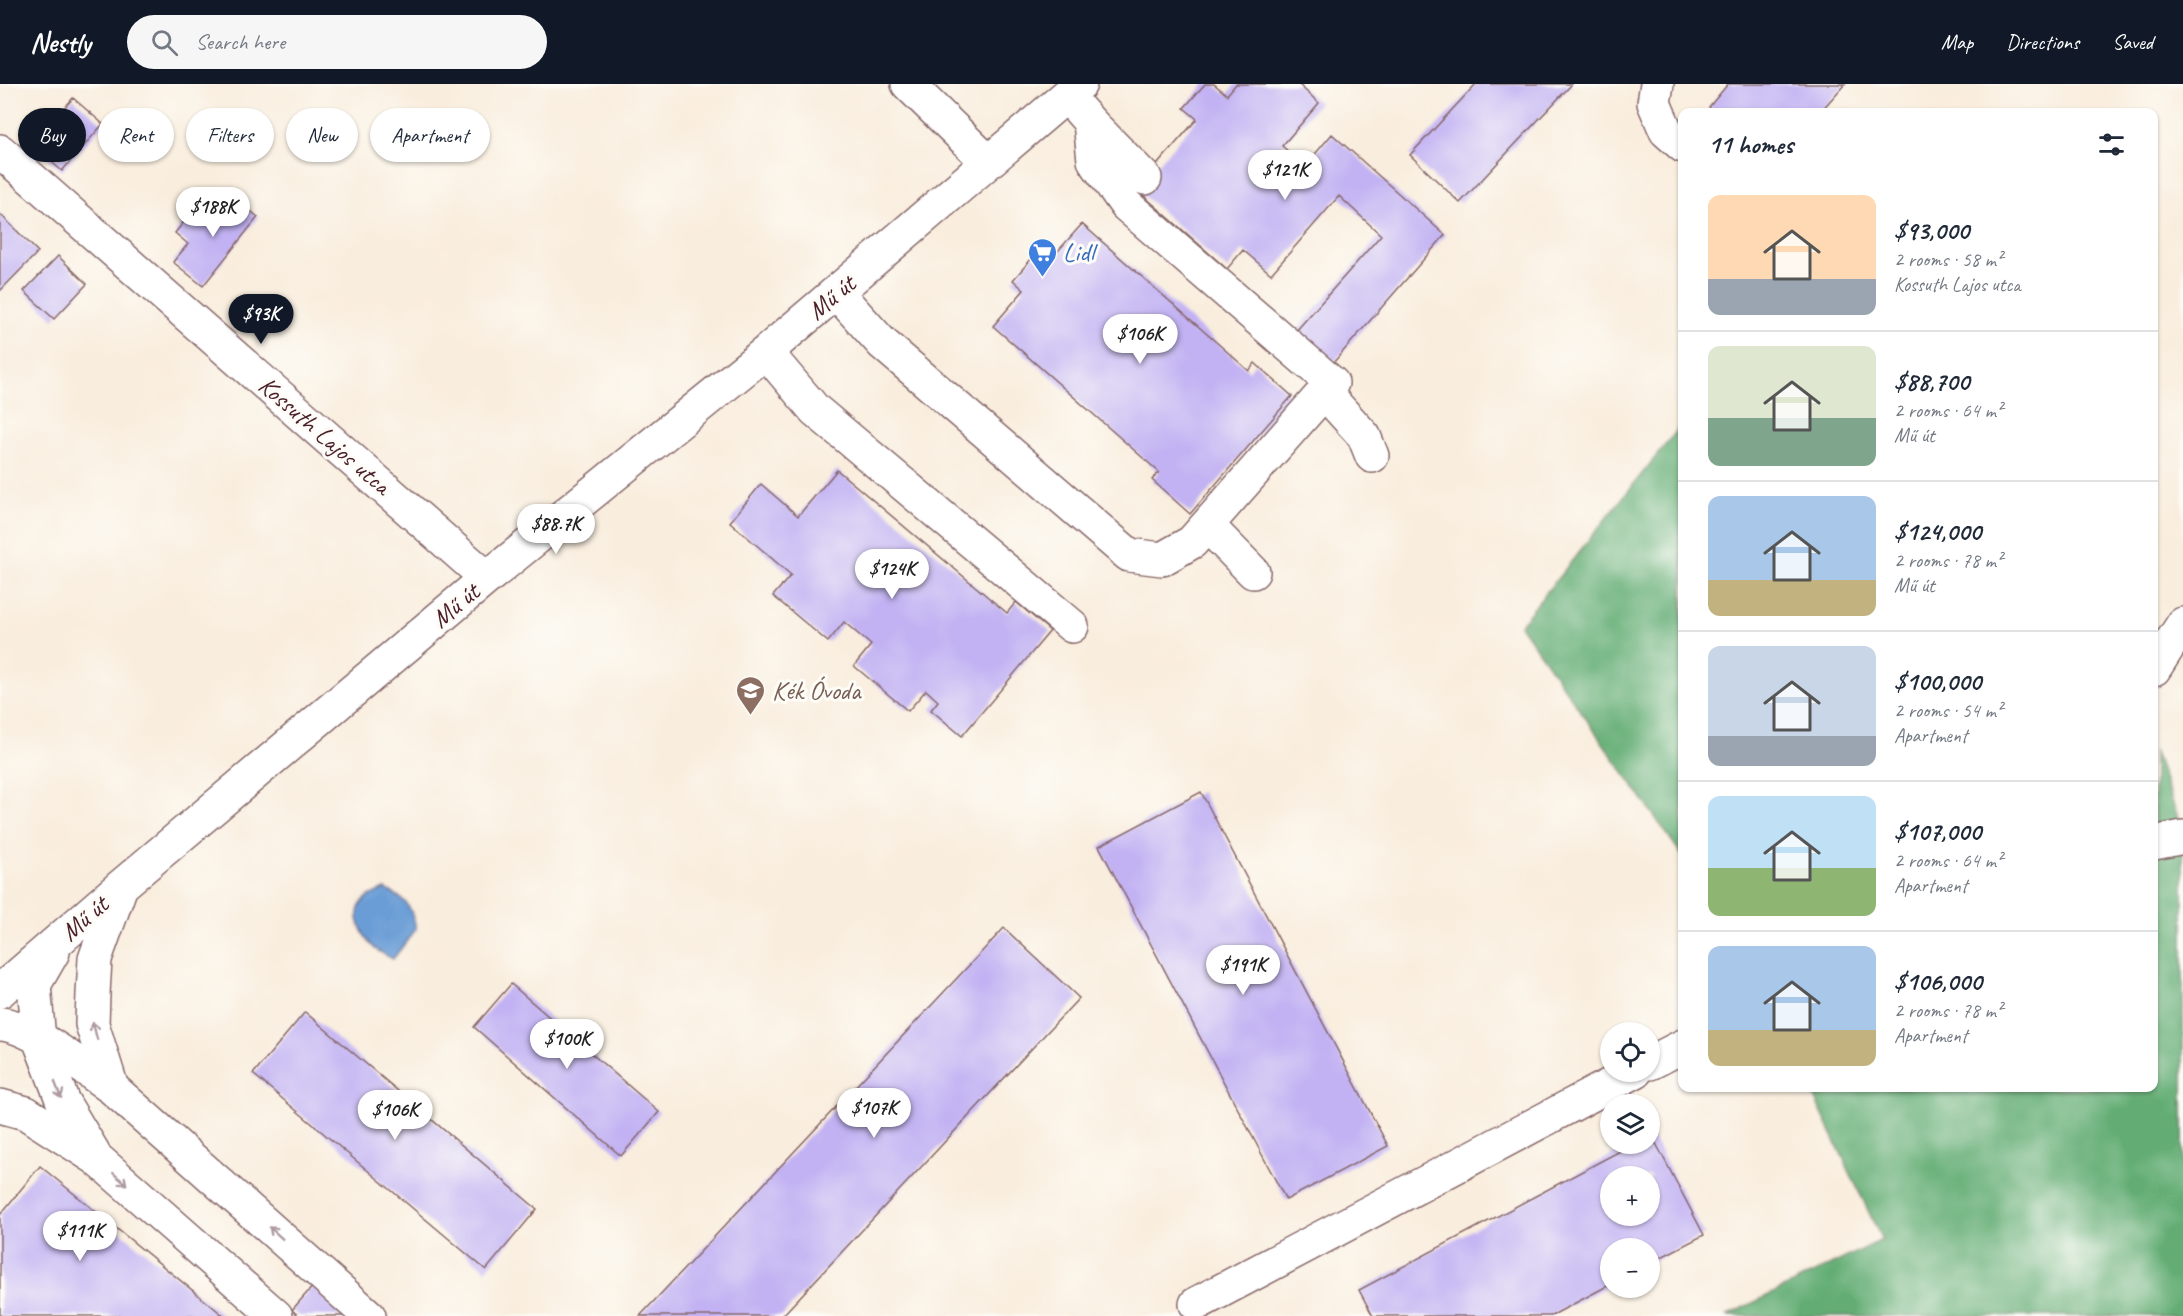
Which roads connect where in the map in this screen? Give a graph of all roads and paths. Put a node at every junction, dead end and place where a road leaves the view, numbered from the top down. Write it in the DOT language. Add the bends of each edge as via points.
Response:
graph roads {
  1 [pos="908,84"];
  2 [pos="1657,84"];
  3 [pos="1073,90"];
  4 [pos="1090,122"];
  5 [pos="1678,142"];
  6 [pos="0,151"];
  7 [pos="988,162"];
  8 [pos="1145,178"];
  9 [pos="837,293"];
  10 [pos="766,352"];
  11 [pos="1324,392"];
  12 [pos="1372,456"];
  13 [pos="1207,525"];
  14 [pos="1253,572"];
  15 [pos="487,578"];
  16 [pos="2183,624"];
  17 [pos="1072,626"];
  18 [pos="2158,663"];
  19 [pos="2183,837"];
  20 [pos="2158,842"];
  21 [pos="121,886"];
  22 [pos="62,938"];
  23 [pos="0,992"];
  24 [pos="0,1024"];
  25 [pos="39,1039"];
  26 [pos="1678,1049"];
  27 [pos="1660,1059"];
  28 [pos="1616,1082"];
  29 [pos="112,1088"];
  30 [pos="0,1106"];
  31 [pos="96,1158"];
  32 [pos="1191,1312"];
  33 [pos="276,1316"];
  34 [pos="369,1316"];
  1 -- 7 [label="street"];
  2 -- 5 [label="street" via="1654,103 1666,131"];
  3 -- 4 [label="street"];
  3 -- 7 [label="street, Mű út"];
  4 -- 8 [label="street"];
  4 -- 11 [label="street" via="1094,160 1126,205 1332,383"];
  6 -- 15 [label="street, Kossuth Lajos utca"];
  7 -- 9 [label="street, Mű út"];
  9 -- 10 [label="street, Mű út"];
  9 -- 13 [label="street" via="882,343 1129,555 1162,559 1192,542"];
  10 -- 15 [label="street, Mű út"];
  10 -- 17 [label="street" via="816,410"];
  11 -- 12 [label="street" via="1364,436"];
  11 -- 13 [label="street"];
  13 -- 14 [label="street"];
  15 -- 21 [label="street, Mű út"];
  16 -- 18 [label="street"];
  19 -- 20 [label="street"];
  21 -- 22 [label="street, Mű út"];
  29 -- 21 [label="street, one-way" via="92,1024 93,994 95,959"];
  22 -- 23 [label="street, Mű út"];
  22 -- 25 [label="street" via="34,985"];
  24 -- 25 [label="street" via="10,1024"];
  25 -- 29 [label="street"];
  25 -- 31 [label="street, one-way" via="63,1102"];
  26 -- 27 [label="street"];
  28 -- 32 [label="street"];
  34 -- 29 [label="street, one-way"];
  30 -- 31 [label="street" via="26,1113"];
  31 -- 33 [label="street, one-way"];
}
